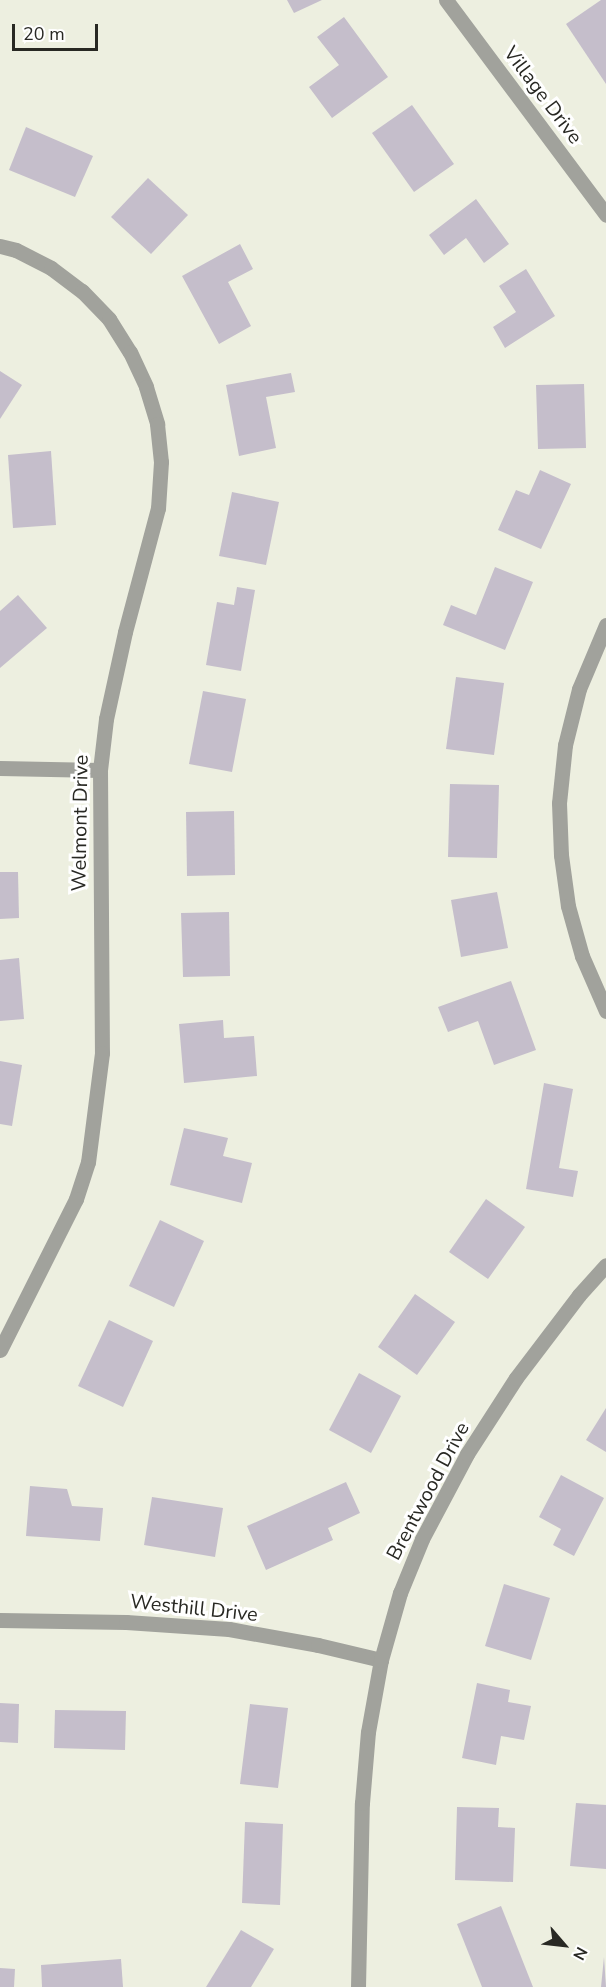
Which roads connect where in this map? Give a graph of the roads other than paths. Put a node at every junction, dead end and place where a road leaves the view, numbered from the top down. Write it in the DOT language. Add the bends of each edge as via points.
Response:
graph roads {
  1 [pos="446,0"];
  2 [pos="606,215"];
  3 [pos="0,246"];
  4 [pos="606,625"];
  5 [pos="0,768"];
  6 [pos="100,770"];
  7 [pos="606,1011"];
  8 [pos="606,1265"];
  9 [pos="0,1350"];
  10 [pos="0,1620"];
  11 [pos="381,1660"];
  12 [pos="358,1987"];
  1 -- 2 [label="street, Village Drive"];
  3 -- 6 [label="street, Welmont Drive" via="51,268 82,291 109,319 146,387 157,424 161,462 158,508 125,632 106,719"];
  4 -- 7 [label="street" via="579,689 565,745 559,803 568,906 582,956"];
  5 -- 6 [label="street"];
  6 -- 9 [label="street, Welmont Drive" via="102,1053 88,1162 76,1198"];
  8 -- 11 [label="street, Brentwood Drive" via="516,1378 467,1454 422,1539 400,1593"];
  10 -- 11 [label="street, Westhill Drive" via="229,1629"];
  11 -- 12 [label="street, Brentwood Drive" via="368,1732 362,1803"];
}
